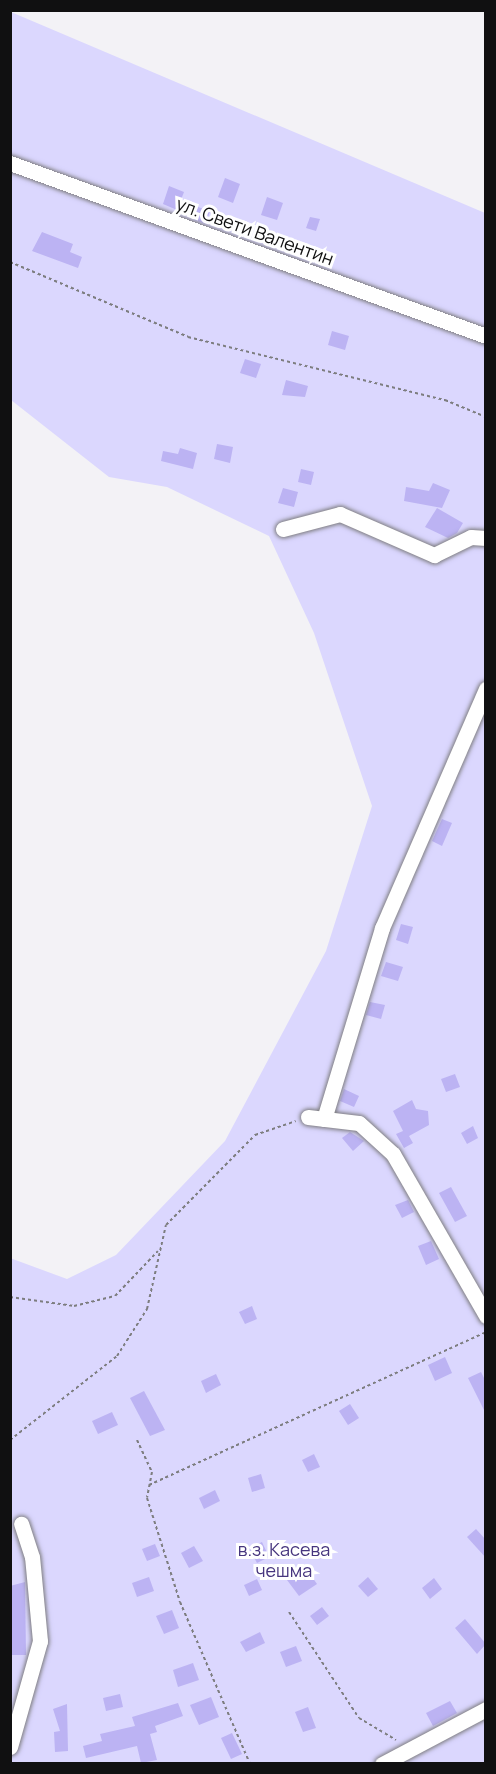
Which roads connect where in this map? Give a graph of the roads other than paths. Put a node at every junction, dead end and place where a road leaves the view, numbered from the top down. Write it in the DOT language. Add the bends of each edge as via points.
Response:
graph roads {
  1 [pos="10,163"];
  2 [pos="486,336"];
  3 [pos="283,529"];
  4 [pos="486,538"];
  5 [pos="486,689"];
  6 [pos="486,1316"];
  7 [pos="21,1524"];
  8 [pos="486,1709"];
  9 [pos="10,1747"];
  10 [pos="382,1764"];
  1 -- 2 [label="street, ул. Свети Валентин"];
  3 -- 4 [label="street" via="340,514 434,555 471,537"];
  5 -- 6 [label="street" via="382,928 316,1118 359,1123 393,1154"];
  7 -- 9 [label="street" via="32,1557 40,1641"];
  8 -- 10 [label="street"];
}
